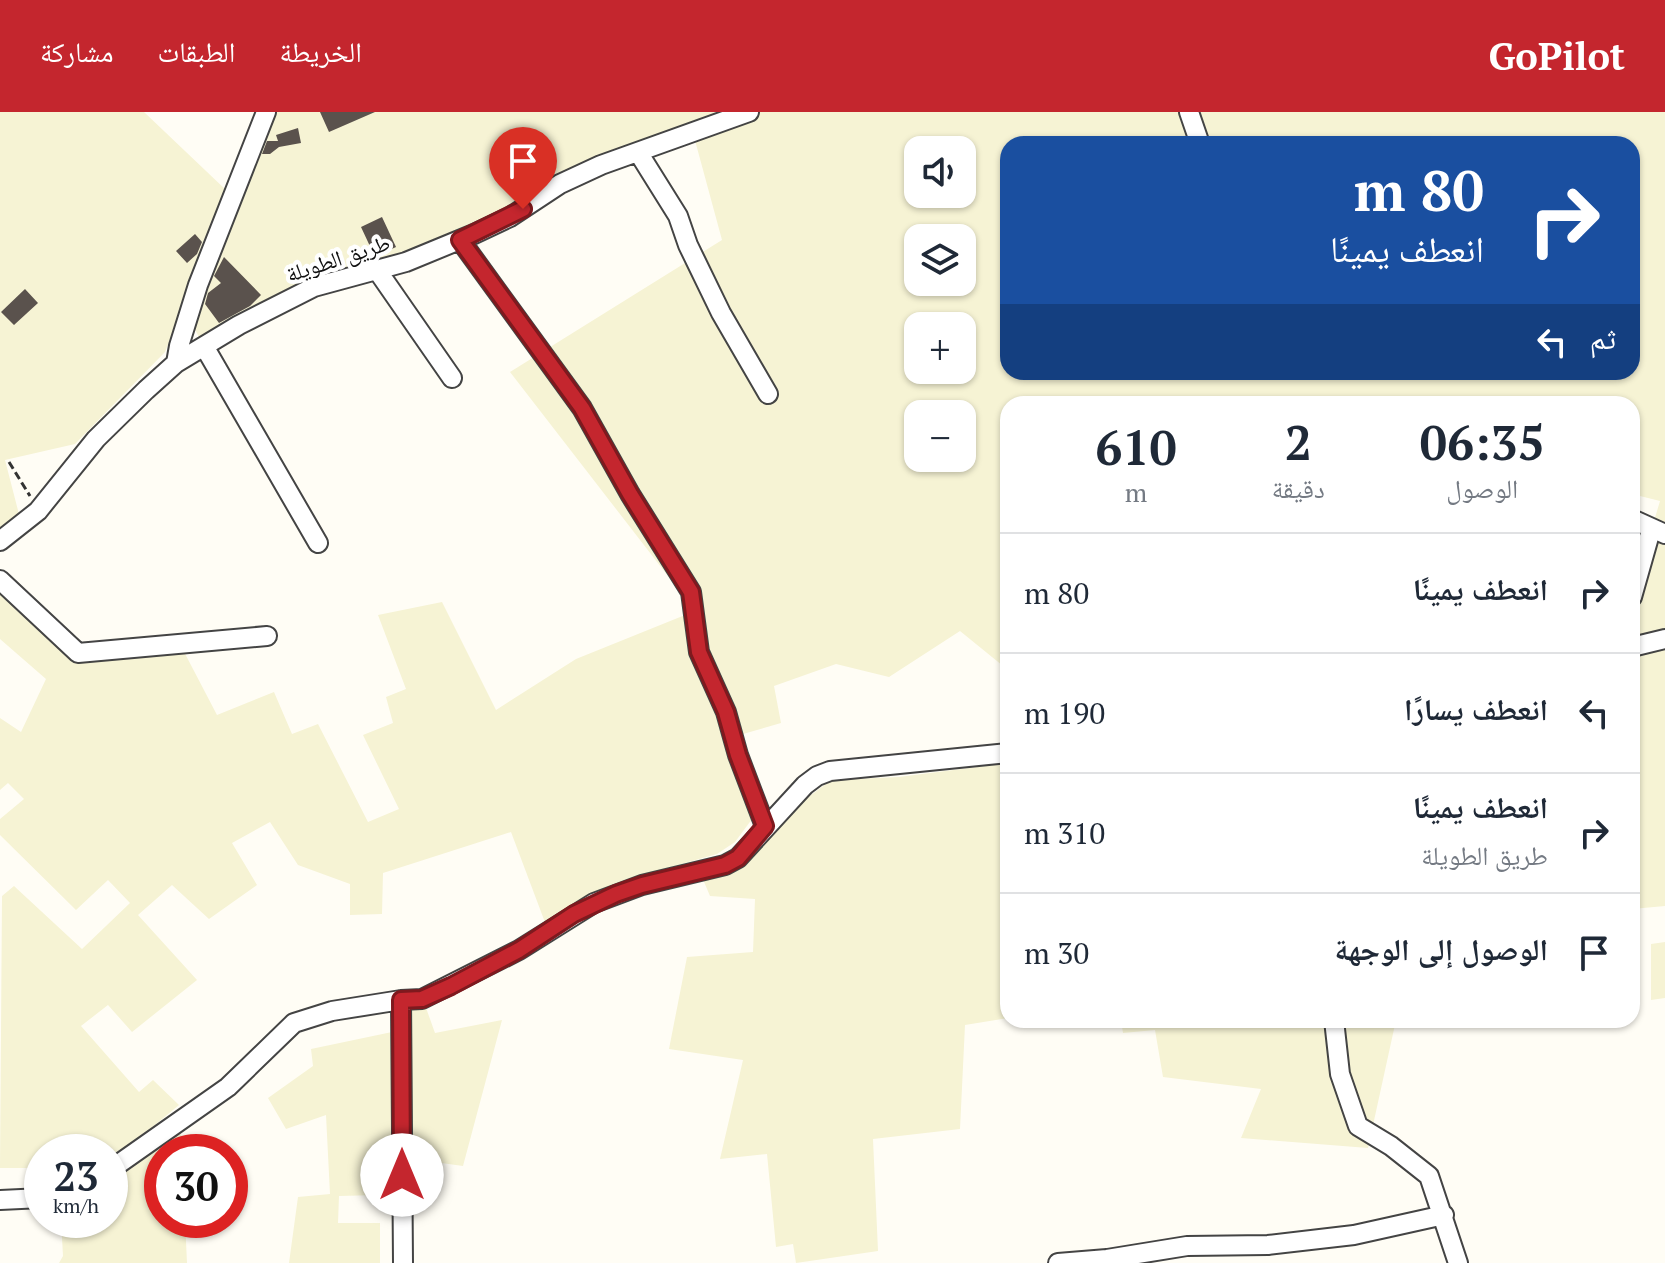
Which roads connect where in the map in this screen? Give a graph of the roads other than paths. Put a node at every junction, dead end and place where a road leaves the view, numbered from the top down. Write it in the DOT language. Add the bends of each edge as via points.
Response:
graph roads {
  1 [pos="266,112"];
  2 [pos="749,112"];
  3 [pos="1189,112"];
  4 [pos="1197,136"];
  5 [pos="638,152"];
  6 [pos="460,240"];
  7 [pos="377,270"];
  8 [pos="204,346"];
  9 [pos="176,363"];
  10 [pos="452,378"];
  11 [pos="768,394"];
  12 [pos="1640,522"];
  13 [pos="1660,530"];
  14 [pos="0,541"];
  15 [pos="318,543"];
  16 [pos="1640,578"];
  17 [pos="0,580"];
  18 [pos="267,636"];
  19 [pos="1665,639"];
  20 [pos="1640,645"];
  21 [pos="1000,754"];
  22 [pos="765,826"];
  23 [pos="401,1000"];
  24 [pos="1335,1028"];
  25 [pos="128,1157"];
  26 [pos="24,1199"];
  27 [pos="0,1200"];
  28 [pos="1444,1215"];
  29 [pos="403,1263"];
  30 [pos="1058,1263"];
  31 [pos="1458,1263"];
  1 -- 9 [label="street" via="198,285"];
  2 -- 5 [label="street, طريق الطويلة"];
  3 -- 4 [label="street"];
  5 -- 6 [label="street, طريق الطويلة" via="574,177 510,217"];
  5 -- 11 [label="street" via="678,216 721,313"];
  6 -- 7 [label="street, طريق الطويلة"];
  6 -- 22 [label="street" via="582,408 691,592 699,652"];
  7 -- 8 [label="street, طريق الطويلة" via="294,295"];
  7 -- 10 [label="street"];
  8 -- 9 [label="street, طريق الطويلة"];
  8 -- 15 [label="street"];
  9 -- 14 [label="street, طريق الطويلة" via="96,439 38,511"];
  12 -- 13 [label="street"];
  13 -- 16 [label="street"];
  17 -- 18 [label="street" via="78,653"];
  19 -- 20 [label="street"];
  21 -- 22 [label="street" via="830,771 805,785"];
  22 -- 23 [label="street" via="738,858 725,865 616,894 451,986 422,999"];
  23 -- 25 [label="street" via="294,1023 228,1087"];
  23 -- 29 [label="street"];
  24 -- 28 [label="street" via="1340,1074 1358,1126 1429,1176"];
  26 -- 27 [label="street"];
  28 -- 30 [label="street" via="1354,1235 1268,1245 1187,1246"];
  28 -- 31 [label="street"];
}
